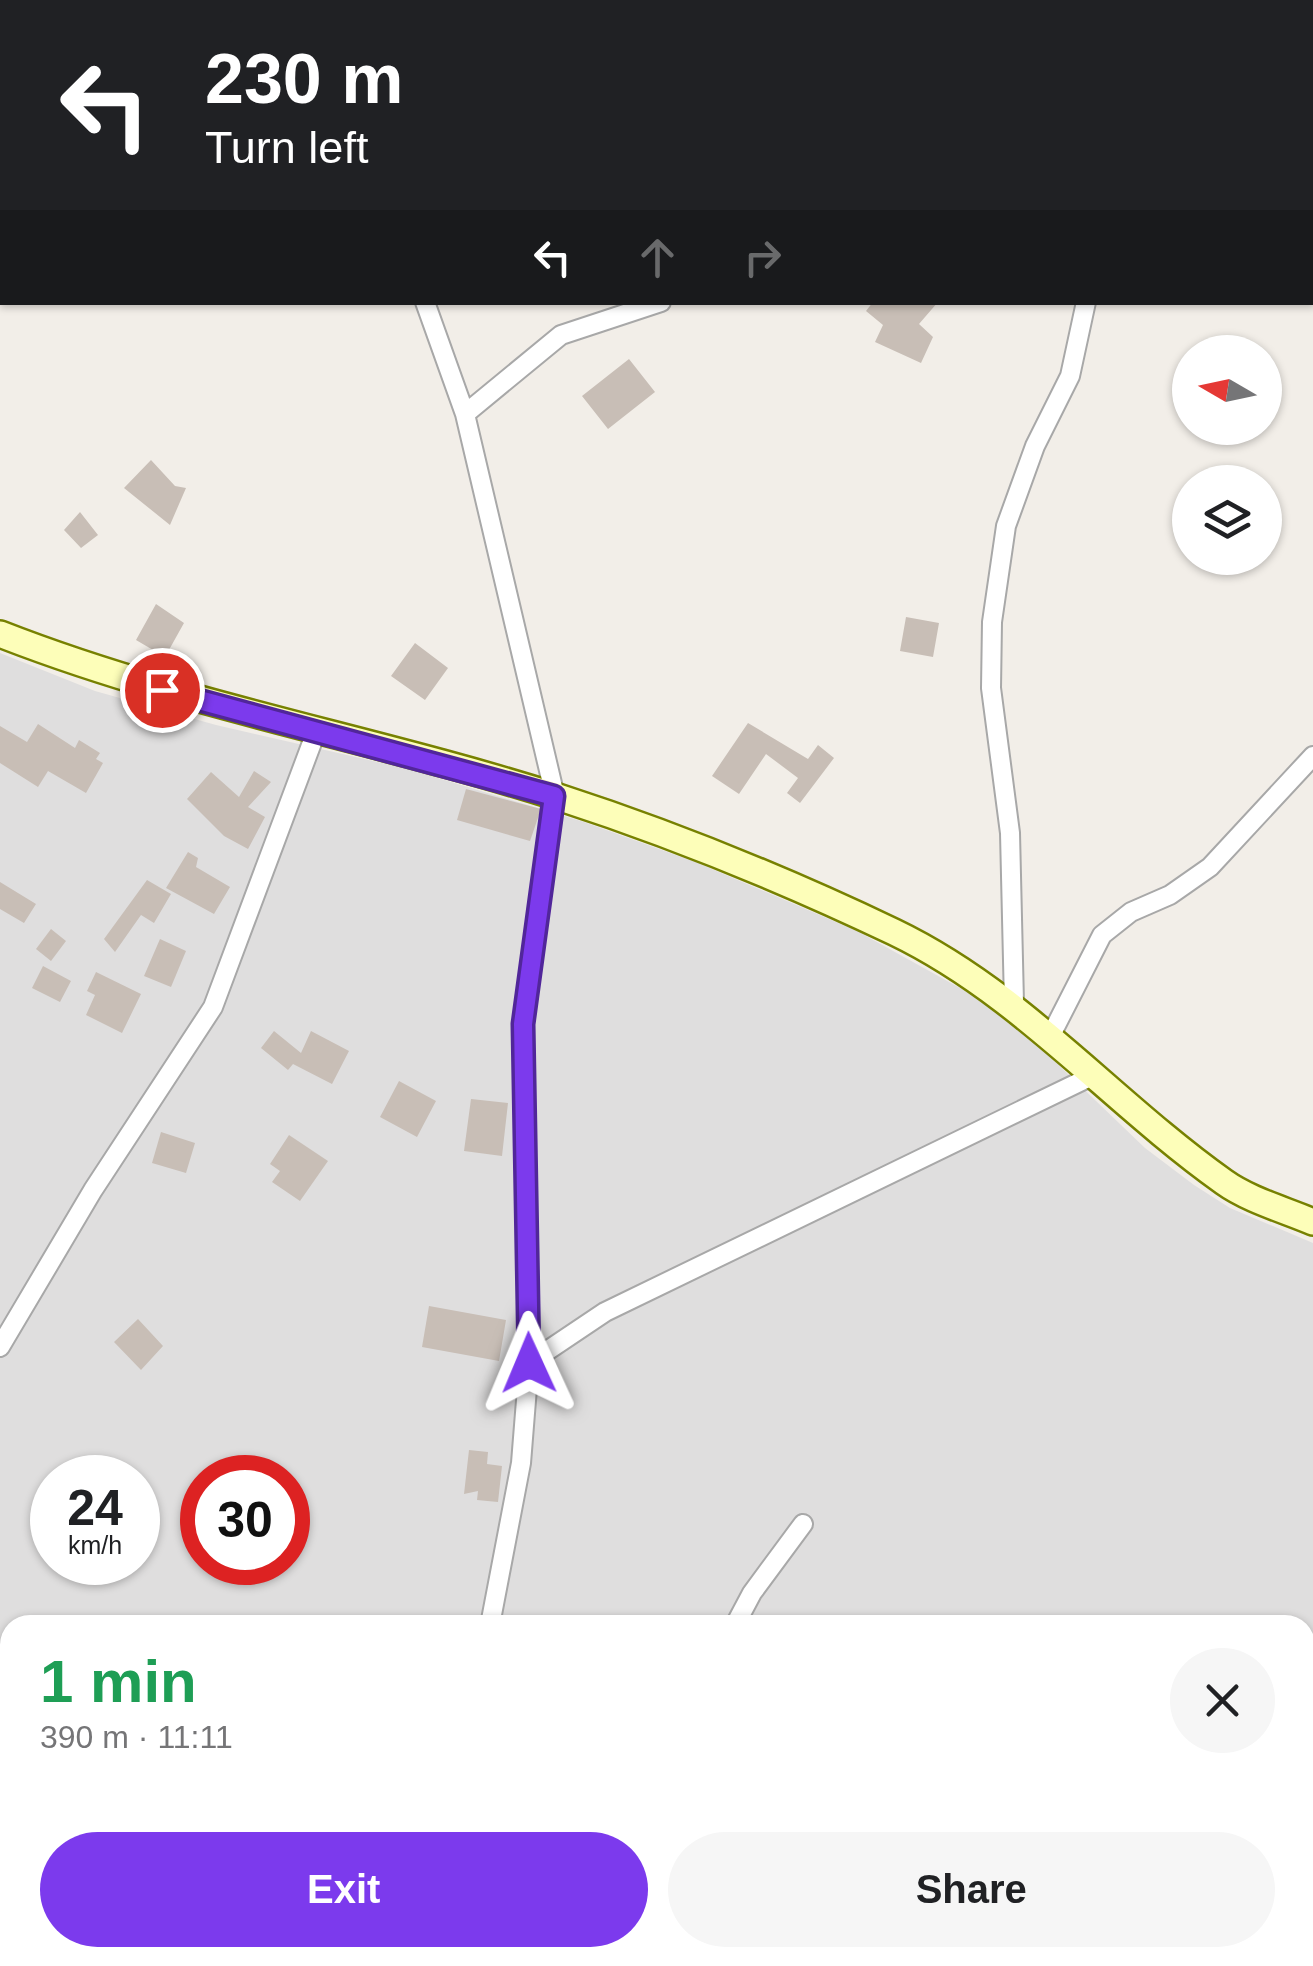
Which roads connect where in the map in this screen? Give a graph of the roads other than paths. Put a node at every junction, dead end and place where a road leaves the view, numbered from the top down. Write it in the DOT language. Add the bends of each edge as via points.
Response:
graph roads {
  1 [pos="426,305"];
  2 [pos="652,305"];
  3 [pos="1085,305"];
  4 [pos="464,414"];
  5 [pos="0,634"];
  6 [pos="316,732"];
  7 [pos="1313,756"];
  8 [pos="554,796"];
  9 [pos="1014,1003"];
  10 [pos="1050,1037"];
  11 [pos="1092,1076"];
  12 [pos="1313,1222"];
  13 [pos="0,1348"];
  14 [pos="529,1363"];
  15 [pos="803,1524"];
  16 [pos="492,1615"];
  17 [pos="740,1615"];
  1 -- 4 [label="street"];
  2 -- 4 [label="street" via="561,335"];
  3 -- 9 [label="street" via="1070,376 1006,526 992,622 990,677 1010,833"];
  4 -- 8 [label="street"];
  5 -- 6 [label="main road" via="96,671"];
  6 -- 8 [label="main road"];
  6 -- 13 [label="street" via="213,1007"];
  7 -- 10 [label="street" via="1210,867 1102,935"];
  8 -- 9 [label="main road" via="686,842 898,933"];
  8 -- 14 [label="street" via="522,1040"];
  9 -- 10 [label="main road"];
  10 -- 11 [label="main road"];
  11 -- 12 [label="main road" via="1227,1184"];
  11 -- 14 [label="street" via="605,1312"];
  14 -- 16 [label="street" via="522,1464"];
  15 -- 17 [label="street"];
}
